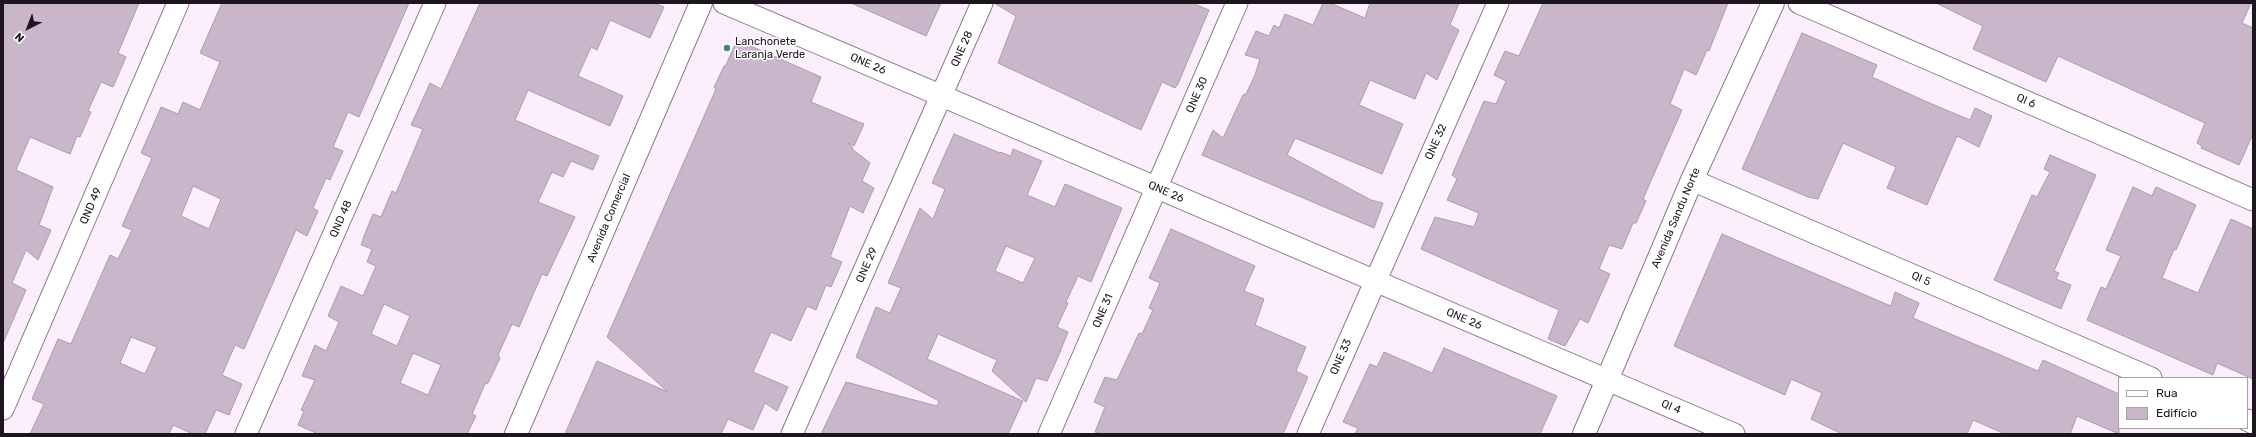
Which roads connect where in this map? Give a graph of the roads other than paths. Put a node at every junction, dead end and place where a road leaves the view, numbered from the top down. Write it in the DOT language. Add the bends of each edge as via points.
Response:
graph roads {
  1 [pos="178,3"];
  2 [pos="435,3"];
  3 [pos="701,3"];
  4 [pos="724,3"];
  5 [pos="982,3"];
  6 [pos="1237,3"];
  7 [pos="1498,3"];
  8 [pos="1773,3"];
  9 [pos="1799,3"];
  10 [pos="942,96"];
  11 [pos="1692,180"];
  12 [pos="1156,188"];
  13 [pos="2253,200"];
  14 [pos="1375,280"];
  15 [pos="2149,377"];
  16 [pos="1608,380"];
  17 [pos="3,409"];
  18 [pos="246,434"];
  19 [pos="516,434"];
  20 [pos="792,434"];
  21 [pos="1049,434"];
  22 [pos="1308,434"];
  23 [pos="1584,434"];
  24 [pos="1734,434"];
  1 -- 17 [label="street, QND 49"];
  2 -- 18 [label="street, QND 48"];
  3 -- 19 [label="main road, Avenida Comercial"];
  4 -- 10 [label="street, QNE 26"];
  5 -- 10 [label="street, QNE 28"];
  6 -- 12 [label="street, QNE 30"];
  7 -- 14 [label="street, QNE 32"];
  8 -- 11 [label="main road, Avenida Sandu Norte"];
  9 -- 13 [label="street, QI 6"];
  10 -- 12 [label="street, QNE 26"];
  10 -- 20 [label="street, QNE 29"];
  11 -- 15 [label="street, QI 5"];
  11 -- 16 [label="main road, Avenida Sandu Norte"];
  12 -- 14 [label="street, QNE 26"];
  12 -- 21 [label="street, QNE 31"];
  14 -- 16 [label="street, QNE 26"];
  14 -- 22 [label="street, QNE 33"];
  16 -- 23 [label="main road, Avenida Sandu Norte"];
  16 -- 24 [label="street, QI 4"];
}
